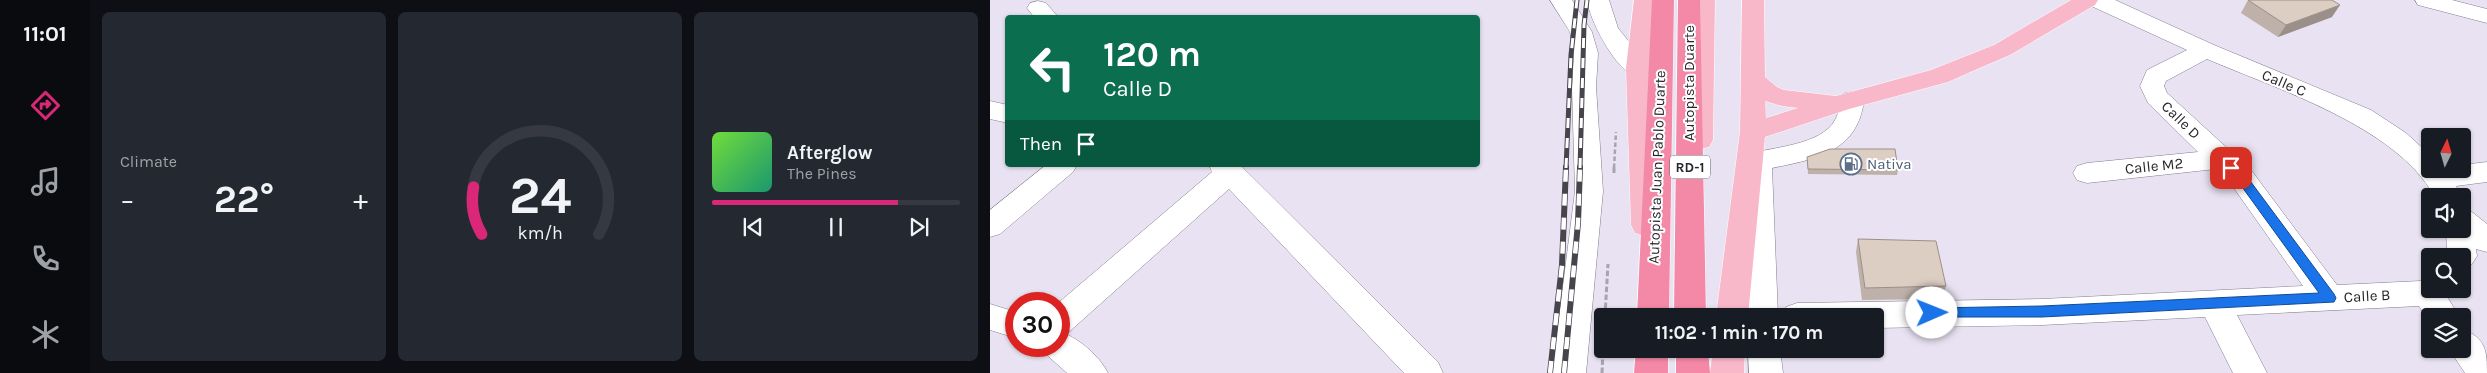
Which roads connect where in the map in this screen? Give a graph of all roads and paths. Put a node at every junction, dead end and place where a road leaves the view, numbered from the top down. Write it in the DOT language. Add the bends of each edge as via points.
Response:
graph roads {
  1 [pos="1560,0"];
  2 [pos="1598,0"];
  3 [pos="1742,0"];
  4 [pos="1752,0"];
  5 [pos="2087,0"];
  6 [pos="2097,0"];
  7 [pos="2426,0"];
  8 [pos="1656,6"];
  9 [pos="1694,6"];
  10 [pos="2487,16"];
  11 [pos="2206,50"];
  12 [pos="1638,68"];
  13 [pos="1753,79"];
  14 [pos="1846,101"];
  15 [pos="990,110"];
  16 [pos="1005,113"];
  17 [pos="1753,121"];
  18 [pos="1617,124"];
  19 [pos="2221,158"];
  20 [pos="1758,161"];
  21 [pos="1062,167"];
  22 [pos="1226,168"];
  23 [pos="2487,172"];
  24 [pos="2087,173"];
  25 [pos="1613,181"];
  26 [pos="2443,187"];
  27 [pos="990,226"];
  28 [pos="2471,228"];
  29 [pos="2487,241"];
  30 [pos="1609,258"];
  31 [pos="2329,298"];
  32 [pos="2435,299"];
  33 [pos="2214,303"];
  34 [pos="1606,308"];
  35 [pos="1648,308"];
  36 [pos="1653,308"];
  37 [pos="1690,308"];
  38 [pos="1733,308"];
  39 [pos="1762,308"];
  40 [pos="1070,311"];
  41 [pos="1884,315"];
  42 [pos="990,317"];
  43 [pos="1005,322"];
  44 [pos="1070,355"];
  45 [pos="2471,355"];
  46 [pos="1603,358"];
  47 [pos="1692,358"];
  48 [pos="1728,358"];
  49 [pos="1765,358"];
  50 [pos="1091,373"];
  51 [pos="1426,373"];
  52 [pos="1569,373"];
  53 [pos="1602,373"];
  54 [pos="1693,373"];
  55 [pos="1727,373"];
  56 [pos="1766,373"];
  57 [pos="2250,373"];
  58 [pos="2484,373"];
  1 -- 52 [label="street" via="1581,32 1586,53 1584,87 1589,191"];
  2 -- 12 [label="street" via="1608,32"];
  3 -- 17 [label="main road" via="1747,104"];
  4 -- 13 [label="main road"];
  5 -- 14 [label="main road" via="2002,50 1967,66"];
  6 -- 11 [label="street, Calle C"];
  7 -- 10 [label="street"];
  8 -- 12 [label="main road"];
  8 -- 36 [label="highway, Autopista Juan Pablo Duarte / RD-1"];
  9 -- 37 [label="highway, Autopista Duarte / RD-1"];
  11 -- 19 [label="street, Calle D" via="2156,76 2152,86 2156,97"];
  11 -- 26 [label="street, Calle C" via="2362,116 2398,139"];
  12 -- 35 [label="main road"];
  13 -- 14 [label="main road" via="1768,93 1782,98"];
  13 -- 17 [label="main road"];
  14 -- 17 [label="main road"];
  14 -- 20 [label="street" via="1846,124 1832,139 1788,155"];
  15 -- 16 [label="street"];
  17 -- 20 [label="street"];
  17 -- 38 [label="main road"];
  18 -- 25 [label="path"];
  19 -- 24 [label="street, Calle M2"];
  19 -- 31 [label="street, Calle D" via="2241,177"];
  20 -- 39 [label="street"];
  21 -- 27 [label="street"];
  22 -- 40 [label="street"];
  22 -- 51 [label="street"];
  23 -- 26 [label="street"];
  28 -- 29 [label="street"];
  30 -- 34 [label="path"];
  31 -- 32 [label="street, Calle B"];
  31 -- 33 [label="street, Calle B"];
  33 -- 41 [label="street, Calle B" via="2042,312"];
  33 -- 57 [label="street"];
  42 -- 43 [label="street"];
  44 -- 50 [label="street"];
  45 -- 58 [label="street"];
  46 -- 53 [label="path"];
  47 -- 54 [label="highway"];
  48 -- 55 [label="main road"];
  49 -- 56 [label="street"];
}
